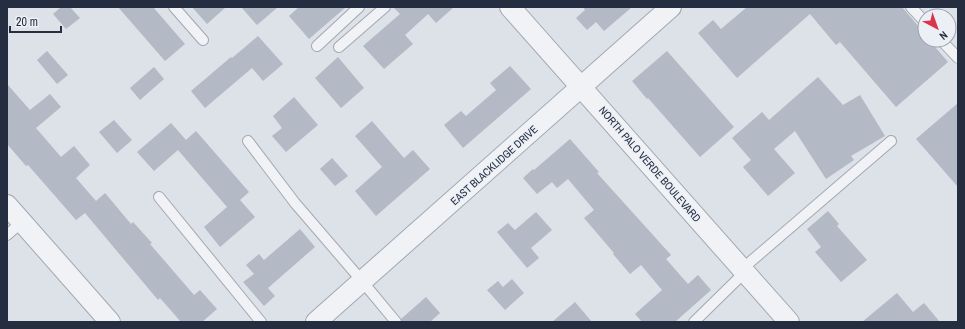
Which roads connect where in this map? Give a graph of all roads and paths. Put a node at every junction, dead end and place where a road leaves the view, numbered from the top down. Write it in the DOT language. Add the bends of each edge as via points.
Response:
graph roads {
  1 [pos="174,7"];
  2 [pos="359,7"];
  3 [pos="385,7"];
  4 [pos="510,7"];
  5 [pos="671,7"];
  6 [pos="204,40"];
  7 [pos="317,46"];
  8 [pos="339,47"];
  9 [pos="949,48"];
  10 [pos="958,58"];
  11 [pos="582,87"];
  12 [pos="248,141"];
  13 [pos="892,141"];
  14 [pos="159,197"];
  15 [pos="7,205"];
  16 [pos="22,222"];
  17 [pos="7,235"];
  18 [pos="744,270"];
  19 [pos="362,281"];
  20 [pos="782,319"];
  21 [pos="324,320"];
  22 [pos="110,322"];
  23 [pos="261,322"];
  24 [pos="396,322"];
  25 [pos="694,322"];
  1 -- 6 [label="lane"];
  2 -- 7 [label="lane"];
  3 -- 8 [label="lane"];
  4 -- 11 [label="street, NORTH PALO VERDE BOULEVARD"];
  5 -- 11 [label="street, EAST BLACKLIDGE DRIVE"];
  9 -- 10 [label="lane"];
  11 -- 18 [label="street, NORTH PALO VERDE BOULEVARD"];
  11 -- 19 [label="street, EAST BLACKLIDGE DRIVE"];
  12 -- 19 [label="lane" via="295,203"];
  13 -- 18 [label="lane"];
  14 -- 23 [label="lane"];
  15 -- 16 [label="street"];
  16 -- 17 [label="lane"];
  16 -- 22 [label="street"];
  18 -- 20 [label="street, NORTH PALO VERDE BOULEVARD"];
  18 -- 25 [label="lane"];
  19 -- 21 [label="street, EAST BLACKLIDGE DRIVE"];
  19 -- 24 [label="lane"];
}
